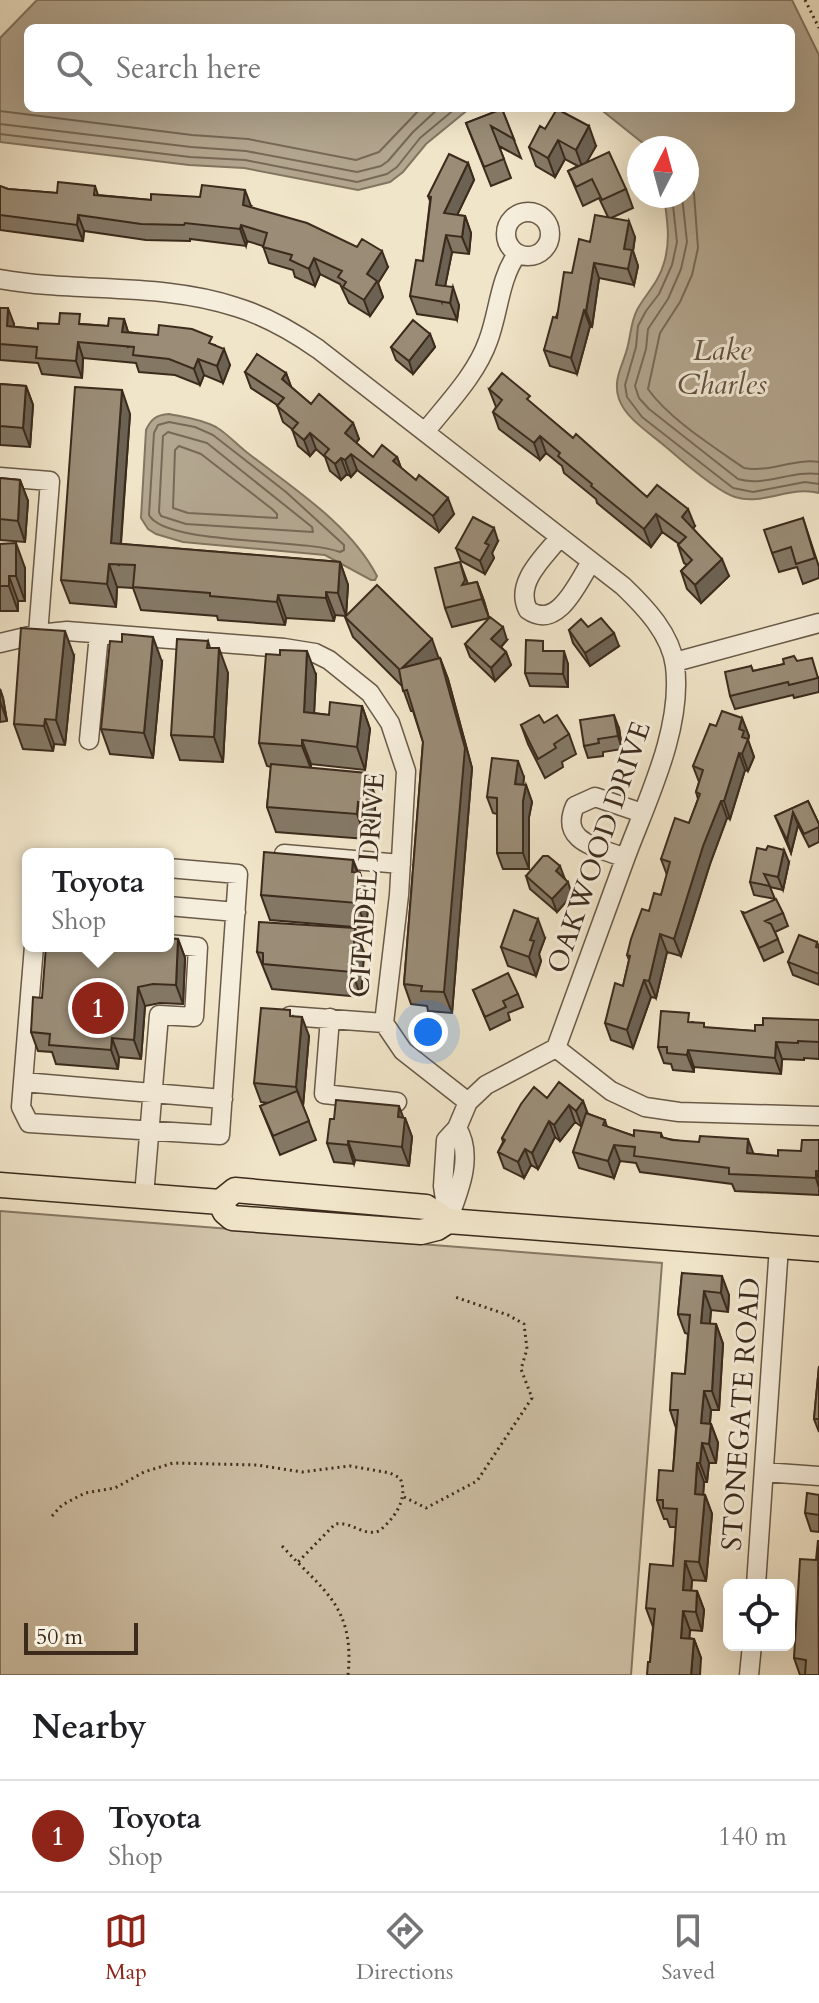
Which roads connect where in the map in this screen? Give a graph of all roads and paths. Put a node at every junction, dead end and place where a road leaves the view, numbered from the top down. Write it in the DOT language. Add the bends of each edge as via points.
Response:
graph roads {
  1 [pos="805,0"];
  2 [pos="819,28"];
  3 [pos="517,254"];
  4 [pos="0,279"];
  5 [pos="425,432"];
  6 [pos="0,477"];
  7 [pos="560,537"];
  8 [pos="591,562"];
  9 [pos="819,623"];
  10 [pos="38,634"];
  11 [pos="99,634"];
  12 [pos="0,643"];
  13 [pos="675,662"];
  14 [pos="89,740"];
  15 [pos="642,813"];
  16 [pos="284,854"];
  17 [pos="625,858"];
  18 [pos="401,864"];
  19 [pos="174,869"];
  20 [pos="174,907"];
  21 [pos="236,912"];
  22 [pos="174,945"];
  23 [pos="198,947"];
  24 [pos="233,948"];
  25 [pos="34,952"];
  26 [pos="290,1016"];
  27 [pos="194,1017"];
  28 [pos="330,1018"];
  29 [pos="229,1020"];
  30 [pos="384,1023"];
  31 [pos="556,1048"];
  32 [pos="23,1082"];
  33 [pos="153,1093"];
  34 [pos="223,1099"];
  35 [pos="397,1102"];
  36 [pos="468,1102"];
  37 [pos="819,1116"];
  38 [pos="150,1131"];
  39 [pos="0,1185"];
  40 [pos="144,1196"];
  41 [pos="448,1221"];
  42 [pos="779,1246"];
  43 [pos="819,1249"];
  44 [pos="455,1297"];
  45 [pos="764,1472"];
  46 [pos="819,1476"];
  47 [pos="404,1497"];
  48 [pos="52,1516"];
  49 [pos="282,1546"];
  50 [pos="297,1563"];
  51 [pos="756,1579"];
  52 [pos="751,1651"];
  53 [pos="348,1675"];
  54 [pos="749,1675"];
  1 -- 2 [label="path"];
  3 -- 5 [label="street" via="507,268 477,364"];
  4 -- 5 [label="street, OAKWOOD DRIVE" via="183,295 237,307 300,336"];
  5 -- 7 [label="street, OAKWOOD DRIVE"];
  6 -- 10 [label="street" via="50,481"];
  7 -- 8 [label="street, OAKWOOD DRIVE"];
  7 -- 8 [label="street" via="527,579 523,595 528,610 542,615 561,609"];
  8 -- 13 [label="street, OAKWOOD DRIVE" via="645,608"];
  9 -- 13 [label="street"];
  10 -- 11 [label="street, CITADEL DRIVE"];
  10 -- 12 [label="street, CITADEL DRIVE"];
  11 -- 14 [label="street"];
  11 -- 18 [label="street, CITADEL DRIVE" via="315,653 358,680 390,723 406,771"];
  13 -- 15 [label="street, OAKWOOD DRIVE" via="671,729"];
  15 -- 17 [label="street, OAKWOOD DRIVE"];
  15 -- 17 [label="street" via="595,797 575,806 571,828 578,839"];
  16 -- 18 [label="street"];
  17 -- 31 [label="street, OAKWOOD DRIVE"];
  18 -- 30 [label="street, CITADEL DRIVE"];
  19 -- 21 [label="street" via="238,874"];
  20 -- 21 [label="street"];
  21 -- 24 [label="street"];
  22 -- 23 [label="street"];
  23 -- 24 [label="street"];
  23 -- 27 [label="street"];
  24 -- 29 [label="street"];
  25 -- 32 [label="street"];
  26 -- 28 [label="street"];
  27 -- 29 [label="street"];
  27 -- 33 [label="street" via="159,1015"];
  28 -- 30 [label="street"];
  28 -- 35 [label="street" via="324,1094"];
  29 -- 34 [label="street"];
  30 -- 36 [label="street, CITADEL DRIVE" via="403,1051"];
  31 -- 36 [label="street" via="486,1085"];
  31 -- 37 [label="street" via="611,1091 645,1107"];
  32 -- 33 [label="street"];
  32 -- 38 [label="street" via="21,1107 29,1123"];
  33 -- 34 [label="street"];
  33 -- 38 [label="street"];
  34 -- 38 [label="street" via="220,1135"];
  36 -- 41 [label="street" via="446,1140 443,1186"];
  38 -- 40 [label="street"];
  39 -- 40 [label="main road"];
  40 -- 41 [label="main road" via="220,1202 232,1218 421,1232"];
  41 -- 42 [label="main road"];
  42 -- 43 [label="main road"];
  42 -- 45 [label="street, STONEGATE ROAD"];
  44 -- 47 [label="path" via="524,1324 528,1341 521,1369 532,1398 477,1481 426,1508"];
  45 -- 46 [label="street"];
  45 -- 51 [label="street, STONEGATE ROAD"];
  47 -- 48 [label="path" via="395,1475 357,1466 302,1472 183,1463 155,1468 115,1488 85,1493"];
  47 -- 50 [label="path" via="379,1531 335,1524"];
  49 -- 50 [label="path"];
  50 -- 53 [label="path" via="339,1609 349,1648"];
  52 -- 54 [label="street"];
}
